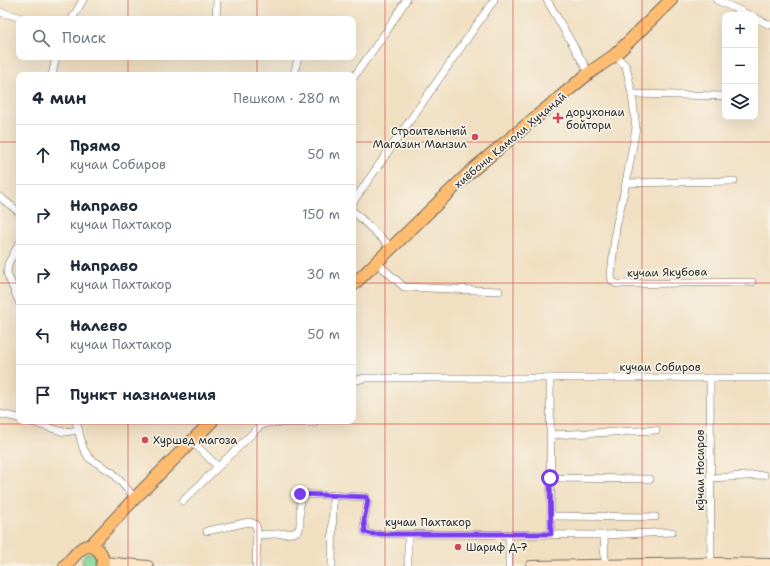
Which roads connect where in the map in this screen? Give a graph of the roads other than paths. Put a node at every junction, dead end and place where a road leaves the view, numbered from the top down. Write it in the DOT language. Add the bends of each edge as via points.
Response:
graph roads {
  1 [pos="83,0"];
  2 [pos="217,0"];
  3 [pos="406,0"];
  4 [pos="494,0"];
  5 [pos="548,0"];
  6 [pos="671,0"];
  7 [pos="717,0"];
  8 [pos="0,12"];
  9 [pos="743,12"];
  10 [pos="16,16"];
  11 [pos="74,16"];
  12 [pos="216,16"];
  13 [pos="758,19"];
  14 [pos="770,25"];
  15 [pos="614,55"];
  16 [pos="55,60"];
  17 [pos="297,60"];
  18 [pos="53,72"];
  19 [pos="295,72"];
  20 [pos="589,73"];
  21 [pos="356,74"];
  22 [pos="632,94"];
  23 [pos="722,96"];
  24 [pos="734,181"];
  25 [pos="626,183"];
  26 [pos="0,197"];
  27 [pos="356,198"];
  28 [pos="16,210"];
  29 [pos="356,214"];
  30 [pos="391,247"];
  31 [pos="16,249"];
  32 [pos="376,262"];
  33 [pos="4,272"];
  34 [pos="356,282"];
  35 [pos="752,282"];
  36 [pos="499,291"];
  37 [pos="16,296"];
  38 [pos="550,378"];
  39 [pos="710,378"];
  40 [pos="770,378"];
  41 [pos="356,380"];
  42 [pos="0,414"];
  43 [pos="16,417"];
  44 [pos="38,424"];
  45 [pos="77,424"];
  46 [pos="209,424"];
  47 [pos="265,424"];
  48 [pos="79,430"];
  49 [pos="656,430"];
  50 [pos="550,436"];
  51 [pos="192,441"];
  52 [pos="218,467"];
  53 [pos="764,475"];
  54 [pos="550,478"];
  55 [pos="710,478"];
  56 [pos="650,479"];
  57 [pos="333,496"];
  58 [pos="135,498"];
  59 [pos="184,501"];
  60 [pos="550,516"];
  61 [pos="655,516"];
  62 [pos="107,527"];
  63 [pos="207,531"];
  64 [pos="672,532"];
  65 [pos="509,534"];
  66 [pos="551,534"];
  67 [pos="257,535"];
  68 [pos="408,535"];
  69 [pos="604,535"];
  70 [pos="90,546"];
  71 [pos="78,552"];
  72 [pos="103,562"];
  73 [pos="605,564"];
  74 [pos="711,564"];
  75 [pos="770,564"];
  76 [pos="65,566"];
  77 [pos="78,566"];
  78 [pos="148,566"];
  79 [pos="256,566"];
  80 [pos="332,566"];
  81 [pos="408,566"];
  82 [pos="509,566"];
  83 [pos="531,566"];
  1 -- 11 [label="street"];
  2 -- 12 [label="street"];
  3 -- 21 [label="street"];
  4 -- 27 [label="street"];
  5 -- 20 [label="street"];
  6 -- 15 [label="main road, хиёбони Камоли Хуҷандӣ"];
  7 -- 9 [label="street"];
  8 -- 10 [label="street"];
  13 -- 14 [label="street"];
  15 -- 20 [label="main road, хиёбони Камоли Хуҷандӣ"];
  15 -- 22 [label="street, кучаи Якубова" via="626,66"];
  16 -- 18 [label="street"];
  17 -- 19 [label="street"];
  20 -- 30 [label="main road, хиёбони Камоли Хуҷандӣ" via="470,172"];
  22 -- 23 [label="street"];
  22 -- 25 [label="street, кучаи Якубова" via="636,128"];
  24 -- 25 [label="street"];
  25 -- 35 [label="street, кучаи Якубова" via="616,227 612,281 617,284"];
  26 -- 28 [label="street"];
  29 -- 30 [label="street"];
  30 -- 32 [label="main road, хиёбони Камоли Хуҷандӣ"];
  31 -- 33 [label="street"];
  32 -- 34 [label="main road, хиёбони Камоли Хуҷандӣ"];
  32 -- 36 [label="street" via="404,287"];
  33 -- 37 [label="street"];
  38 -- 39 [label="street, кучаи Собиров"];
  38 -- 41 [label="street, кучаи Собиров" via="365,378"];
  38 -- 50 [label="street"];
  39 -- 40 [label="street, кучаи Собиров"];
  39 -- 55 [label="street, кӯчаи Носиров"];
  42 -- 43 [label="street"];
  44 -- 48 [label="street" via="64,432"];
  45 -- 48 [label="street"];
  46 -- 51 [label="main road"];
  47 -- 52 [label="street"];
  48 -- 58 [label="street" via="83,448 89,458 113,473"];
  49 -- 50 [label="street"];
  50 -- 54 [label="street"];
  51 -- 52 [label="street"];
  51 -- 58 [label="main road"];
  52 -- 59 [label="street"];
  53 -- 55 [label="street"];
  54 -- 56 [label="street"];
  54 -- 60 [label="street"];
  55 -- 74 [label="street, кӯчаи Носиров"];
  57 -- 67 [label="street, кучаи Пахтакор" via="300,494 299,530 294,533"];
  57 -- 68 [label="street, кучаи Пахтакор" via="366,497 368,501 364,520 365,532"];
  57 -- 80 [label="street"];
  58 -- 62 [label="main road"];
  60 -- 61 [label="street"];
  60 -- 66 [label="street"];
  62 -- 70 [label="main road"];
  62 -- 72 [label="main road" via="106,554"];
  63 -- 67 [label="street" via="249,522 255,524"];
  64 -- 69 [label="street, кучаи Пахтакор"];
  65 -- 66 [label="street, кучаи Пахтакор"];
  65 -- 68 [label="street, кучаи Пахтакор"];
  65 -- 82 [label="street"];
  66 -- 69 [label="street, кучаи Пахтакор"];
  67 -- 79 [label="street"];
  68 -- 81 [label="street"];
  69 -- 73 [label="street"];
  70 -- 71 [label="main road"];
  70 -- 72 [label="main road" via="99,550"];
  71 -- 76 [label="main road"];
  71 -- 77 [label="main road"];
  72 -- 78 [label="main road"];
  73 -- 74 [label="main road"];
  73 -- 83 [label="main road"];
  74 -- 75 [label="main road"];
}
